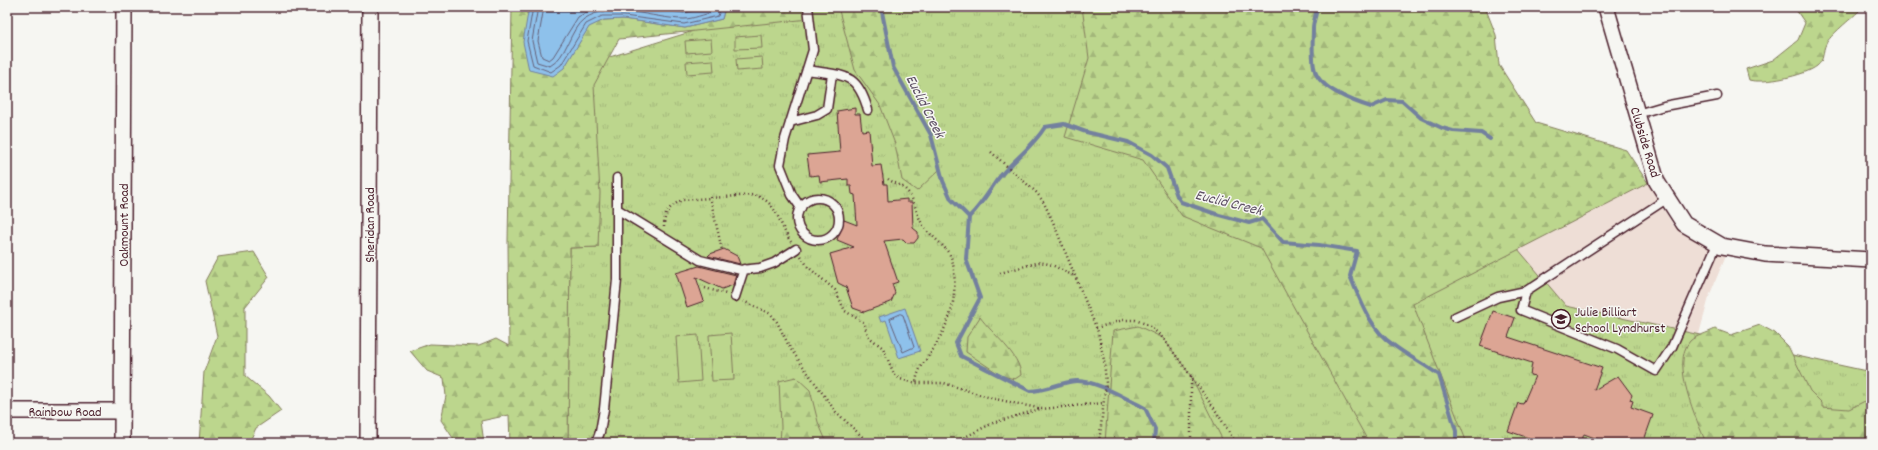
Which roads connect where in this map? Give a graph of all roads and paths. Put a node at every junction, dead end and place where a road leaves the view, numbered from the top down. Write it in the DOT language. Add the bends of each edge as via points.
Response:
graph roads {
  1 [pos="124,7"];
  2 [pos="370,7"];
  3 [pos="808,7"];
  4 [pos="1606,7"];
  5 [pos="807,70"];
  6 [pos="832,74"];
  7 [pos="1717,96"];
  8 [pos="868,110"];
  9 [pos="1637,114"];
  10 [pos="790,122"];
  11 [pos="992,152"];
  12 [pos="617,178"];
  13 [pos="888,179"];
  14 [pos="710,197"];
  15 [pos="1668,198"];
  16 [pos="801,208"];
  17 [pos="617,209"];
  18 [pos="664,237"];
  19 [pos="1717,244"];
  20 [pos="796,249"];
  21 [pos="722,250"];
  22 [pos="1871,260"];
  23 [pos="744,269"];
  24 [pos="1000,273"];
  25 [pos="1074,276"];
  26 [pos="705,288"];
  27 [pos="1526,291"];
  28 [pos="735,297"];
  29 [pos="1455,317"];
  30 [pos="1096,328"];
  31 [pos="1191,376"];
  32 [pos="916,383"];
  33 [pos="1104,403"];
  34 [pos="1042,409"];
  35 [pos="7,411"];
  36 [pos="122,411"];
  37 [pos="122,443"];
  38 [pos="368,443"];
  39 [pos="596,443"];
  40 [pos="869,443"];
  41 [pos="953,443"];
  42 [pos="1099,443"];
  43 [pos="1191,443"];
  44 [pos="1236,443"];
  1 -- 36 [label="street, Oakmount Road"];
  2 -- 38 [label="street, Sheridan Road"];
  3 -- 5 [label="lane" via="813,50"];
  4 -- 9 [label="street, Clubside Road"];
  5 -- 6 [label="lane"];
  5 -- 10 [label="lane"];
  6 -- 8 [label="lane" via="846,77 857,84 863,93"];
  6 -- 10 [label="lane" via="827,109 817,115"];
  7 -- 9 [label="lane"];
  9 -- 15 [label="street, Clubside Road" via="1657,182"];
  10 -- 16 [label="lane" via="780,165 792,195"];
  11 -- 25 [label="path" via="1037,193 1044,203"];
  12 -- 17 [label="lane"];
  13 -- 32 [label="path" via="905,188 914,201 914,208 920,220 950,255 953,263 955,282 950,314 934,349 917,374"];
  14 -- 18 [label="path" via="682,200 674,204 666,212"];
  14 -- 20 [label="path" via="743,194 761,196 773,206 786,235"];
  14 -- 21 [label="path"];
  15 -- 19 [label="street, Clubside Road" via="1684,224"];
  15 -- 27 [label="lane"];
  16 -- 16 [label="lane" via="797,219 798,226 806,237 819,240 832,236 838,224 837,210 828,201 814,199 807,201"];
  17 -- 18 [label="lane"];
  17 -- 39 [label="lane" via="617,280 604,409"];
  18 -- 23 [label="lane" via="700,260"];
  19 -- 22 [label="street, Clubside Road" via="1765,254"];
  19 -- 27 [label="lane" via="1672,347 1656,371 1617,349 1522,310"];
  20 -- 23 [label="lane" via="774,263 760,268"];
  20 -- 32 [label="path" via="808,267 834,290 845,311 863,322 869,337 883,348 894,374 900,379"];
  23 -- 28 [label="lane"];
  24 -- 25 [label="path" via="1040,262"];
  25 -- 30 [label="path"];
  26 -- 28 [label="path"];
  27 -- 29 [label="lane" via="1498,297"];
  28 -- 40 [label="path" via="770,314 790,348 836,412"];
  30 -- 31 [label="path" via="1123,320 1135,320 1149,325 1163,338"];
  30 -- 33 [label="path" via="1104,360"];
  31 -- 43 [label="path"];
  31 -- 44 [label="path"];
  32 -- 34 [label="path" via="944,383 991,398"];
  33 -- 34 [label="path"];
  33 -- 42 [label="path"];
  34 -- 41 [label="path" via="993,423"];
  35 -- 36 [label="street, Rainbow Road"];
  36 -- 37 [label="street, Oakmount Road"];
}
